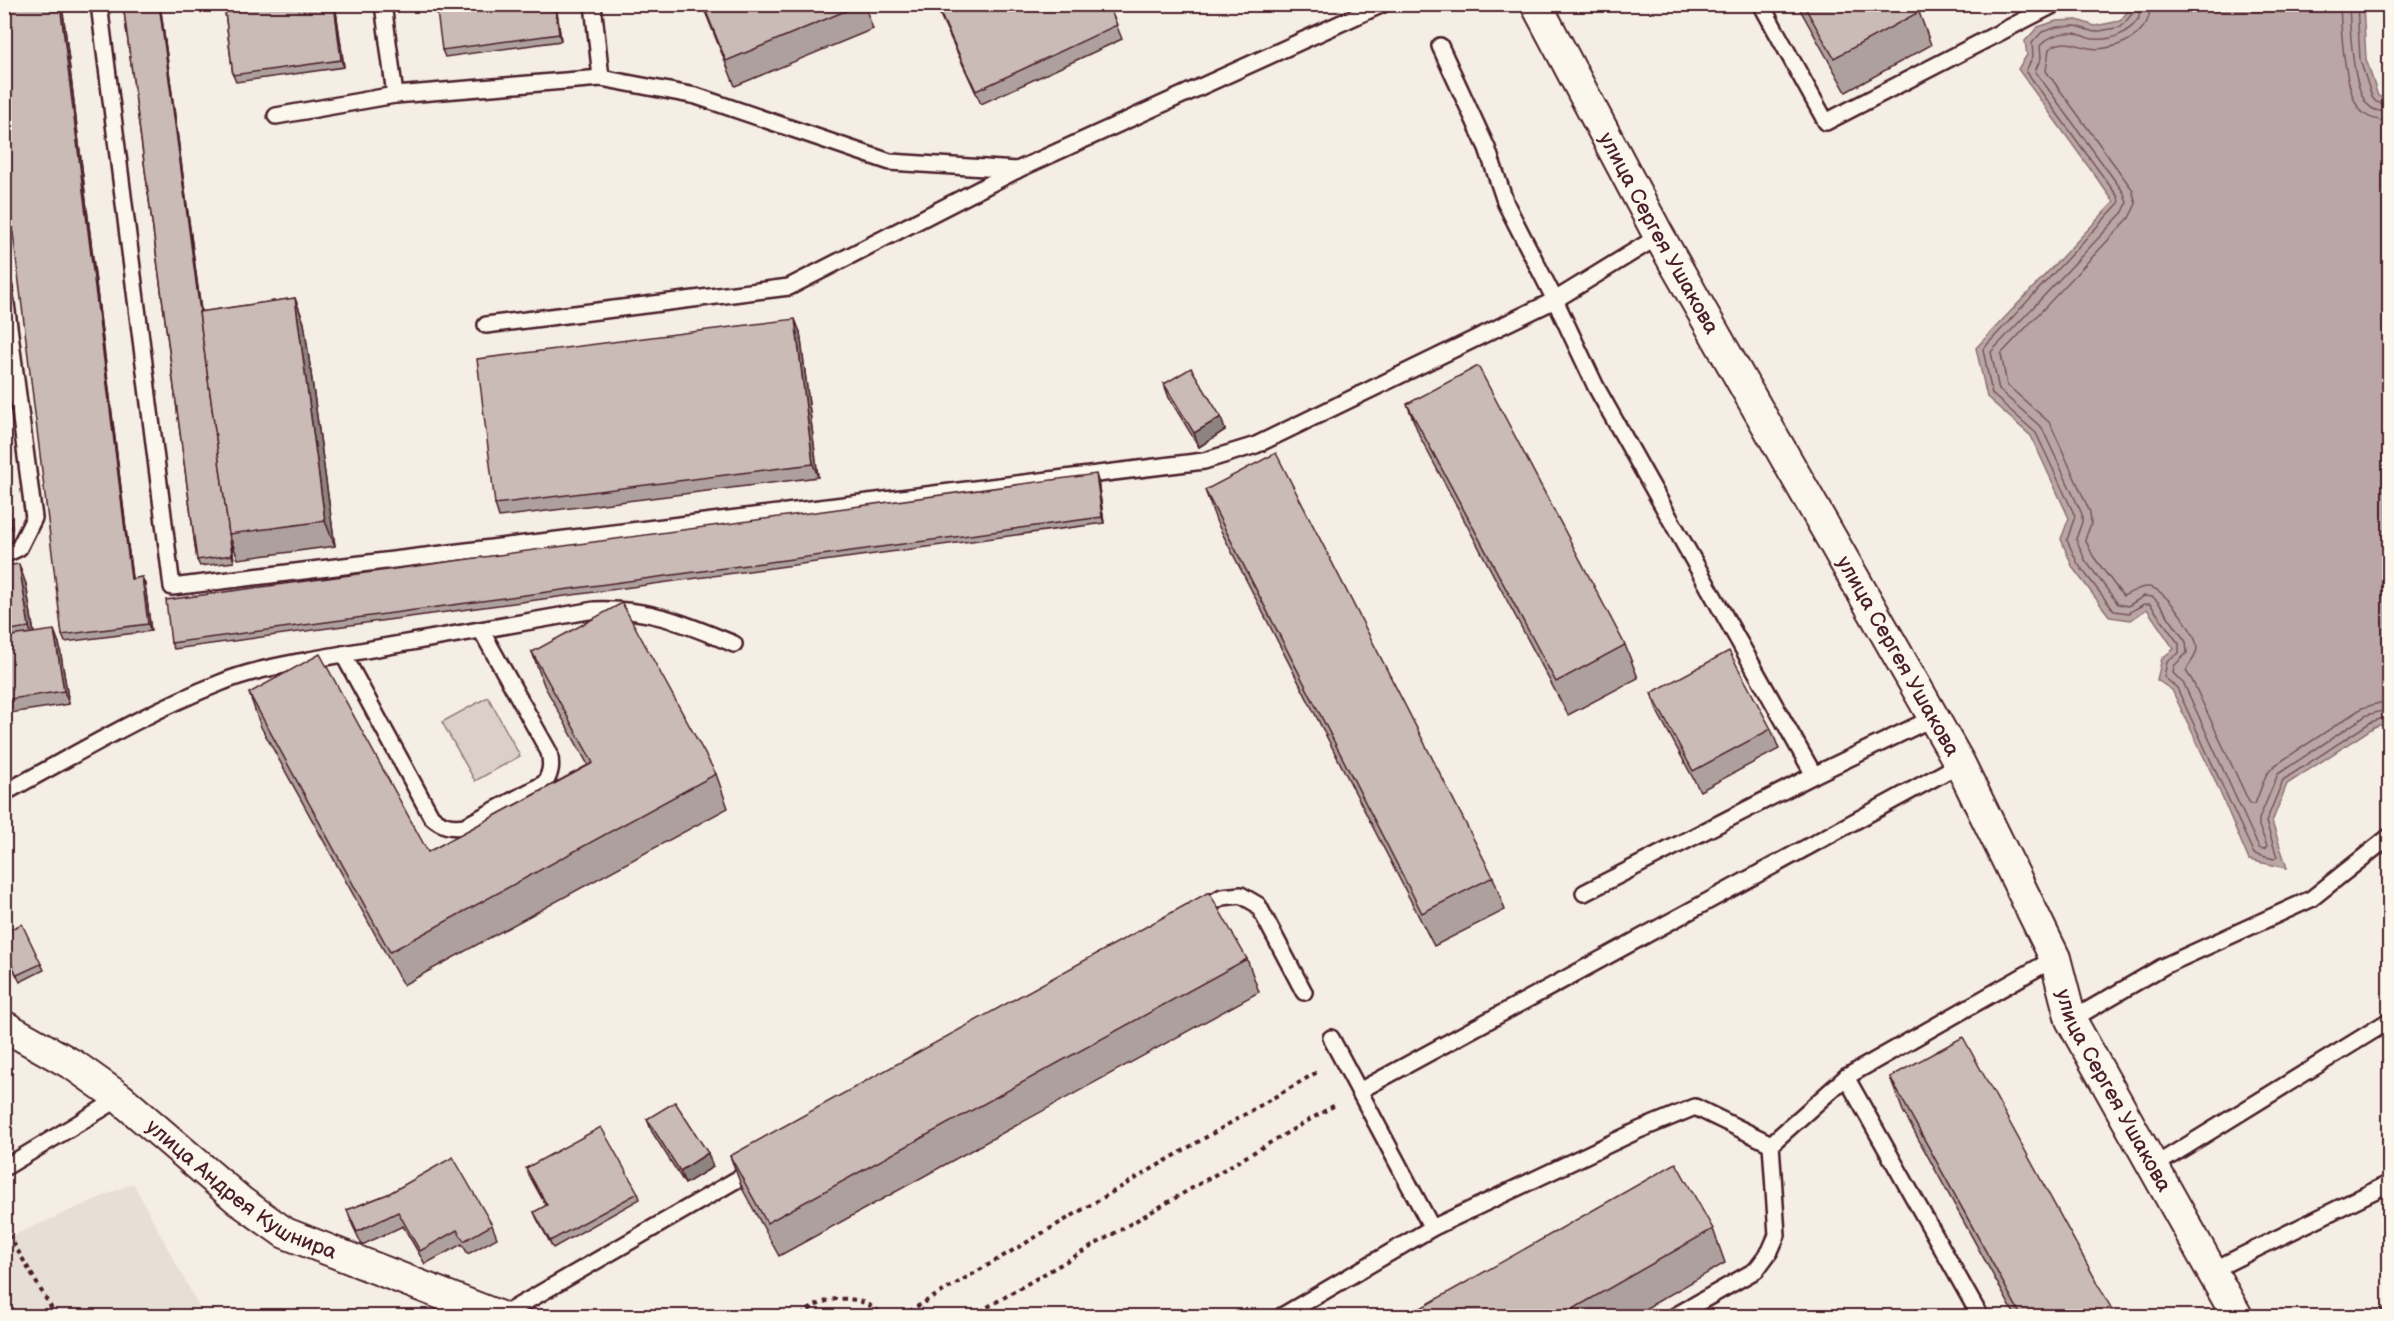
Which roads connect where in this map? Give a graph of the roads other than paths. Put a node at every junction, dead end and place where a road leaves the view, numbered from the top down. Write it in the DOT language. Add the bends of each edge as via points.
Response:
graph roads {
  1 [pos="99,4"];
  2 [pos="383,4"];
  3 [pos="593,4"];
  4 [pos="1383,4"];
  5 [pos="1536,4"];
  6 [pos="1761,4"];
  7 [pos="2055,4"];
  8 [pos="1440,46"];
  9 [pos="601,78"];
  10 [pos="395,95"];
  11 [pos="276,116"];
  12 [pos="1017,170"];
  13 [pos="1659,236"];
  14 [pos="4,288"];
  15 [pos="1555,300"];
  16 [pos="486,325"];
  17 [pos="4,555"];
  18 [pos="481,630"];
  19 [pos="734,644"];
  20 [pos="343,654"];
  21 [pos="1935,717"];
  22 [pos="1960,764"];
  23 [pos="1814,775"];
  24 [pos="4,793"];
  25 [pos="2390,836"];
  26 [pos="1584,893"];
  27 [pos="1181,921"];
  28 [pos="2055,958"];
  29 [pos="1304,992"];
  30 [pos="2071,1020"];
  31 [pos="2384,1024"];
  32 [pos="4,1026"];
  33 [pos="1331,1038"];
  34 [pos="1846,1077"];
  35 [pos="1359,1091"];
  36 [pos="120,1098"];
  37 [pos="1771,1144"];
  38 [pos="769,1161"];
  39 [pos="2154,1166"];
  40 [pos="4,1168"];
  41 [pos="2390,1183"];
  42 [pos="1432,1228"];
  43 [pos="2213,1270"];
  44 [pos="500,1317"];
  45 [pos="1282,1317"];
  46 [pos="1675,1317"];
  47 [pos="1980,1317"];
  48 [pos="2237,1317"];
  1 -- 15 [label="lane" via="172,587 1204,461 1256,445"];
  2 -- 10 [label="lane"];
  3 -- 9 [label="lane"];
  4 -- 12 [label="lane"];
  5 -- 13 [label="street, улица Сергея Ушакова"];
  6 -- 7 [label="lane" via="1826,122"];
  8 -- 15 [label="lane" via="1487,148 1506,204"];
  9 -- 10 [label="lane"];
  9 -- 12 [label="lane" via="696,96 890,162"];
  10 -- 11 [label="lane"];
  12 -- 16 [label="lane" via="789,287"];
  13 -- 15 [label="lane"];
  13 -- 21 [label="street, улица Сергея Ушакова"];
  14 -- 17 [label="lane" via="34,518 19,548"];
  15 -- 23 [label="lane" via="1596,387"];
  18 -- 19 [label="lane" via="594,610 626,610 674,619"];
  18 -- 20 [label="lane"];
  18 -- 20 [label="lane" via="551,762 545,783 465,826 451,828 431,816"];
  20 -- 24 [label="lane" via="263,669 222,682"];
  21 -- 22 [label="street, улица Сергея Ушакова"];
  21 -- 23 [label="lane"];
  22 -- 28 [label="street, улица Сергея Ушакова"];
  22 -- 35 [label="lane"];
  23 -- 26 [label="lane"];
  25 -- 30 [label="lane" via="2311,900 2164,966"];
  27 -- 29 [label="lane" via="1222,897 1241,895 1258,905"];
  28 -- 30 [label="street, улица Сергея Ушакова"];
  28 -- 34 [label="lane"];
  30 -- 39 [label="street, улица Сергея Ушакова"];
  31 -- 39 [label="lane"];
  32 -- 36 [label="street, улица Андрея Кушнира" via="75,1066"];
  33 -- 35 [label="lane"];
  34 -- 37 [label="lane"];
  34 -- 47 [label="lane"];
  35 -- 42 [label="lane"];
  36 -- 40 [label="lane"];
  36 -- 44 [label="street, улица Андрея Кушнира" via="240,1201 285,1233"];
  37 -- 42 [label="lane" via="1695,1107"];
  37 -- 46 [label="lane" via="1777,1235 1770,1251 1756,1270"];
  38 -- 44 [label="lane"];
  39 -- 43 [label="street, улица Сергея Ушакова"];
  41 -- 43 [label="lane"];
  42 -- 45 [label="lane"];
  43 -- 48 [label="street, улица Сергея Ушакова"];
}
